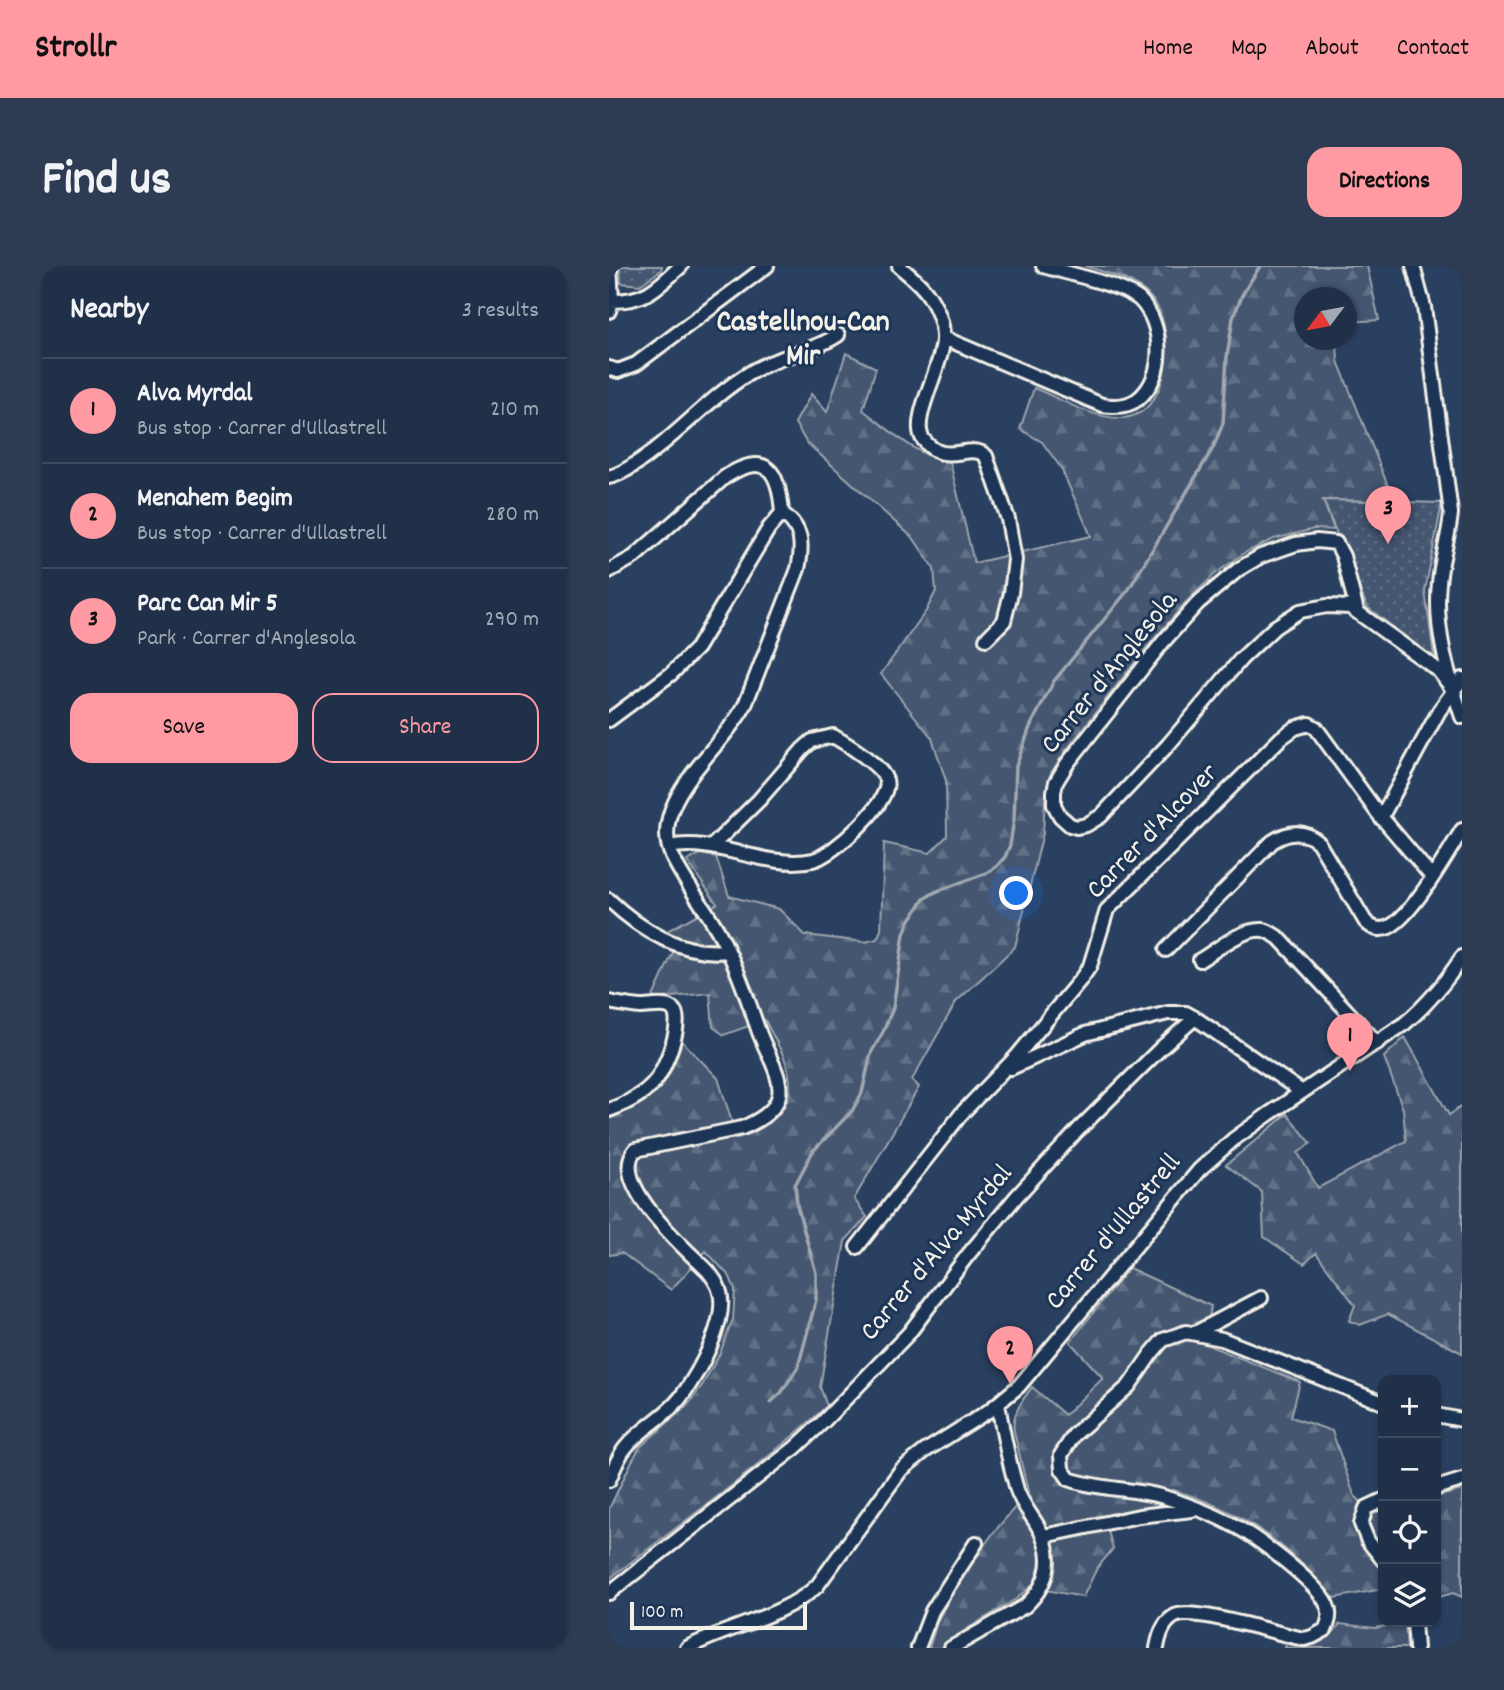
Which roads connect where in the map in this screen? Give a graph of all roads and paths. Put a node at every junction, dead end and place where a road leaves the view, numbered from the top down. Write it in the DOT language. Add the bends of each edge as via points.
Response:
graph roads {
  1 [pos="610,266"];
  2 [pos="767,266"];
  3 [pos="898,266"];
  4 [pos="1042,266"];
  5 [pos="1413,266"];
  6 [pos="677,268"];
  7 [pos="610,302"];
  8 [pos="838,335"];
  9 [pos="944,338"];
  10 [pos="609,368"];
  11 [pos="609,477"];
  12 [pos="782,513"];
  13 [pos="609,571"];
  14 [pos="1357,611"];
  15 [pos="986,639"];
  16 [pos="1462,679"];
  17 [pos="1454,691"];
  18 [pos="1462,717"];
  19 [pos="609,720"];
  20 [pos="1381,818"];
  21 [pos="1462,830"];
  22 [pos="669,847"];
  23 [pos="711,847"];
  24 [pos="1432,877"];
  25 [pos="609,900"];
  26 [pos="1166,950"];
  27 [pos="728,951"];
  28 [pos="1462,957"];
  29 [pos="1200,960"];
  30 [pos="609,1002"];
  31 [pos="1195,1018"];
  32 [pos="1377,1043"];
  33 [pos="1000,1072"];
  34 [pos="1301,1093"];
  35 [pos="609,1111"];
  36 [pos="616,1159"];
  37 [pos="640,1221"];
  38 [pos="857,1247"];
  39 [pos="1261,1298"];
  40 [pos="1195,1333"];
  41 [pos="1378,1401"];
  42 [pos="998,1404"];
  43 [pos="1441,1416"];
  44 [pos="1462,1420"];
  45 [pos="609,1480"];
  46 [pos="1462,1480"];
  47 [pos="1441,1486"];
  48 [pos="1378,1502"];
  49 [pos="1196,1510"];
  50 [pos="1044,1536"];
  51 [pos="976,1543"];
  52 [pos="1378,1553"];
  53 [pos="609,1593"];
  54 [pos="1414,1627"];
  55 [pos="687,1648"];
  56 [pos="918,1648"];
  57 [pos="951,1648"];
  58 [pos="1157,1648"];
  59 [pos="1416,1648"];
  1 -- 7 [label="street"];
  2 -- 10 [label="street" via="636,364 618,371"];
  3 -- 9 [label="street" via="929,296"];
  4 -- 9 [label="street" via="1131,293 1151,315 1159,350 1152,381 1138,399 1122,406 1102,405"];
  5 -- 17 [label="street" via="1424,307 1451,513 1438,598 1440,631"];
  6 -- 7 [label="street" via="643,298"];
  8 -- 11 [label="street" via="750,372 657,448"];
  9 -- 15 [label="street" via="919,431 939,452 974,451 986,456 1008,519 1015,560 1004,621"];
  12 -- 13 [label="street" via="779,486 769,470 759,465 736,470 634,557"];
  12 -- 19 [label="street" via="697,648 671,674"];
  12 -- 22 [label="street" via="792,519 800,535 798,569 737,720 679,794 669,821"];
  14 -- 14 [label="street, Carrer d'Anglesola" via="1327,606 1289,616 1241,659 1101,816 1077,827 1059,816 1053,799 1056,782 1083,743 1188,614 1249,562 1296,544 1336,543"];
  14 -- 17 [label="street, Carrer d'Anglesola" via="1438,670"];
  16 -- 17 [label="street"];
  17 -- 18 [label="street"];
  17 -- 20 [label="street"];
  20 -- 24 [label="street, Carrer d'Alcover"];
  20 -- 33 [label="street, Carrer d'Alcover" via="1316,728 1309,724 1295,728 1107,910 1090,966"];
  21 -- 24 [label="street"];
  22 -- 23 [label="street"];
  22 -- 27 [label="street" via="685,880 719,928"];
  23 -- 23 [label="street" via="812,741 833,736 886,779 884,795 874,808 832,852 820,858 786,860"];
  24 -- 26 [label="street" via="1398,921 1375,929 1357,910 1318,842 1305,833 1289,834 1272,842"];
  25 -- 27 [label="street" via="664,939 692,950"];
  27 -- 36 [label="street" via="779,1074 775,1105 743,1128 635,1150"];
  28 -- 32 [label="street, Carrer d'Ullastrell" via="1416,1014"];
  29 -- 32 [label="street" via="1246,934 1269,932"];
  30 -- 35 [label="street" via="668,1006 677,1019 671,1049 655,1081"];
  31 -- 33 [label="street" via="1168,1013 1085,1034"];
  31 -- 34 [label="street"];
  31 -- 53 [label="street, Carrer d'Alva Myrdal" via="1119,1088 1035,1176 909,1332 823,1422"];
  32 -- 34 [label="street, Carrer d'Ullastrell"];
  33 -- 38 [label="street, Carrer d'Alcover"];
  34 -- 42 [label="street, Carrer d'Ullastrell" via="1234,1139 1199,1170 1019,1386"];
  37 -- 45 [label="street" via="707,1270 719,1289 721,1309 704,1358 681,1396 630,1441"];
  39 -- 40 [label="street"];
  40 -- 41 [label="street" via="1222,1339"];
  40 -- 49 [label="street" via="1163,1340 1129,1386 1074,1435 1061,1463 1064,1474 1077,1482 1156,1495"];
  42 -- 50 [label="street" via="1017,1490"];
  42 -- 55 [label="street, Carrer d'Ullastrell" via="901,1470 808,1594"];
  43 -- 44 [label="street"];
  46 -- 47 [label="street"];
  48 -- 52 [label="street" via="1366,1507 1361,1524"];
  49 -- 50 [label="street" via="1139,1516"];
  49 -- 58 [label="street" via="1244,1531 1310,1583 1327,1604 1328,1625 1304,1639 1181,1614 1167,1622"];
  50 -- 57 [label="street" via="1049,1554 1047,1578 1034,1597"];
  51 -- 56 [label="street" via="932,1611"];
  54 -- 59 [label="street"];
}
